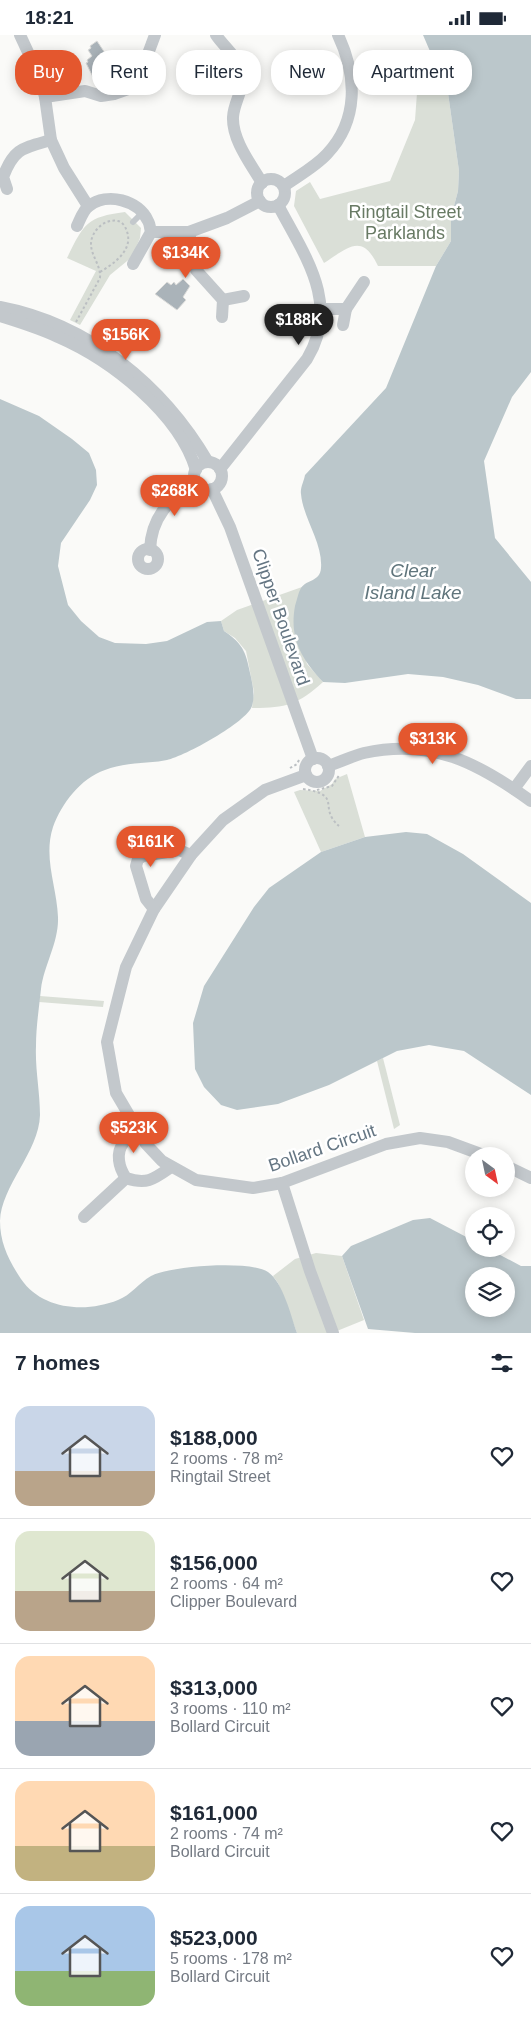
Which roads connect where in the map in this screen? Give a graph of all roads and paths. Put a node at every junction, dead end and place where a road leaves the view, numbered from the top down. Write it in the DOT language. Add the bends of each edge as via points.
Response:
graph roads {
  1 [pos="20,35"];
  2 [pos="155,35"];
  3 [pos="216,35"];
  4 [pos="338,35"];
  5 [pos="45,97"];
  6 [pos="51,140"];
  7 [pos="3,181"];
  8 [pos="262,183"];
  9 [pos="284,186"];
  10 [pos="260,201"];
  11 [pos="278,205"];
  12 [pos="88,206"];
  13 [pos="77,226"];
  14 [pos="151,232"];
  15 [pos="188,232"];
  16 [pos="133,264"];
  17 [pos="100,272"];
  18 [pos="364,282"];
  19 [pos="244,296"];
  20 [pos="223,300"];
  21 [pos="0,307"];
  22 [pos="321,309"];
  23 [pos="346,309"];
  24 [pos="0,316"];
  25 [pos="222,317"];
  26 [pos="343,325"];
  27 [pos="71,331"];
  28 [pos="208,462"];
  29 [pos="196,469"];
  30 [pos="220,469"];
  31 [pos="196,483"];
  32 [pos="212,489"];
  33 [pos="150,550"];
  34 [pos="313,759"];
  35 [pos="328,766"];
  36 [pos="531,766"];
  37 [pos="306,775"];
  38 [pos="514,789"];
  39 [pos="531,801"];
  40 [pos="190,855"];
  41 [pos="154,909"];
  42 [pos="137,1131"];
  43 [pos="465,1148"];
  44 [pos="170,1167"];
  45 [pos="515,1170"];
  46 [pos="126,1178"];
  47 [pos="531,1178"];
  48 [pos="282,1183"];
  49 [pos="84,1217"];
  50 [pos="333,1333"];
  1 -- 5 [label="street"];
  2 -- 5 [label="street" via="139,78 128,89 101,96 85,91"];
  3 -- 8 [label="street" via="241,68 243,80 233,126"];
  4 -- 9 [label="street" via="352,74 351,106 344,129 327,155"];
  5 -- 6 [label="street"];
  6 -- 7 [label="street" via="13,156"];
  6 -- 12 [label="street"];
  8 -- 9 [label="street" via="274,179"];
  8 -- 10 [label="street" via="258,191"];
  9 -- 11 [label="street" via="285,195"];
  10 -- 11 [label="street" via="270,207"];
  10 -- 15 [label="street" via="227,218"];
  11 -- 22 [label="street" via="311,268 318,285"];
  12 -- 13 [label="street"];
  12 -- 14 [label="street" via="108,199 120,199 129,203 138,218 148,220"];
  14 -- 15 [label="street"];
  14 -- 16 [label="street"];
  15 -- 20 [label="street" via="196,270"];
  17 -- 17 [label="path" via="91,244 92,237 102,225 119,221 128,236 126,248"];
  17 -- 27 [label="path" via="100,278"];
  18 -- 23 [label="street"];
  19 -- 20 [label="street"];
  20 -- 25 [label="street"];
  21 -- 27 [label="street"];
  22 -- 23 [label="street"];
  22 -- 30 [label="street" via="317,340 307,359"];
  23 -- 26 [label="street"];
  24 -- 29 [label="street" via="58,336 123,377 174,428 192,456"];
  27 -- 28 [label="street" via="101,348 151,387 182,422"];
  28 -- 29 [label="street"];
  28 -- 30 [label="street"];
  29 -- 31 [label="street"];
  30 -- 32 [label="street" via="221,481"];
  31 -- 32 [label="street" via="202,489"];
  31 -- 33 [label="street" via="168,502 154,527"];
  32 -- 34 [label="street, Clipper Boulevard" via="230,527"];
  34 -- 35 [label="street" via="320,759"];
  34 -- 37 [label="street" via="307,763"];
  35 -- 37 [label="street" via="328,773 321,781 314,782"];
  35 -- 38 [label="street" via="364,753 409,747 448,754 485,770"];
  36 -- 38 [label="street"];
  37 -- 40 [label="street, Bollard Circuit" via="264,791 223,820"];
  38 -- 39 [label="street"];
  40 -- 41 [label="street, Bollard Circuit"];
  40 -- 41 [label="street" via="179,850 143,855 138,859 136,866 146,899"];
  41 -- 42 [label="street, Bollard Circuit" via="126,967 107,1042 116,1093"];
  42 -- 44 [label="street, Bollard Circuit"];
  42 -- 46 [label="street" via="123,1142 120,1153 119,1163"];
  43 -- 48 [label="street, Bollard Circuit" via="420,1138 386,1144"];
  44 -- 46 [label="street" via="153,1181"];
  44 -- 48 [label="street, Bollard Circuit" via="196,1180 253,1188"];
  45 -- 47 [label="street"];
  46 -- 49 [label="street"];
  48 -- 50 [label="street"];
}
